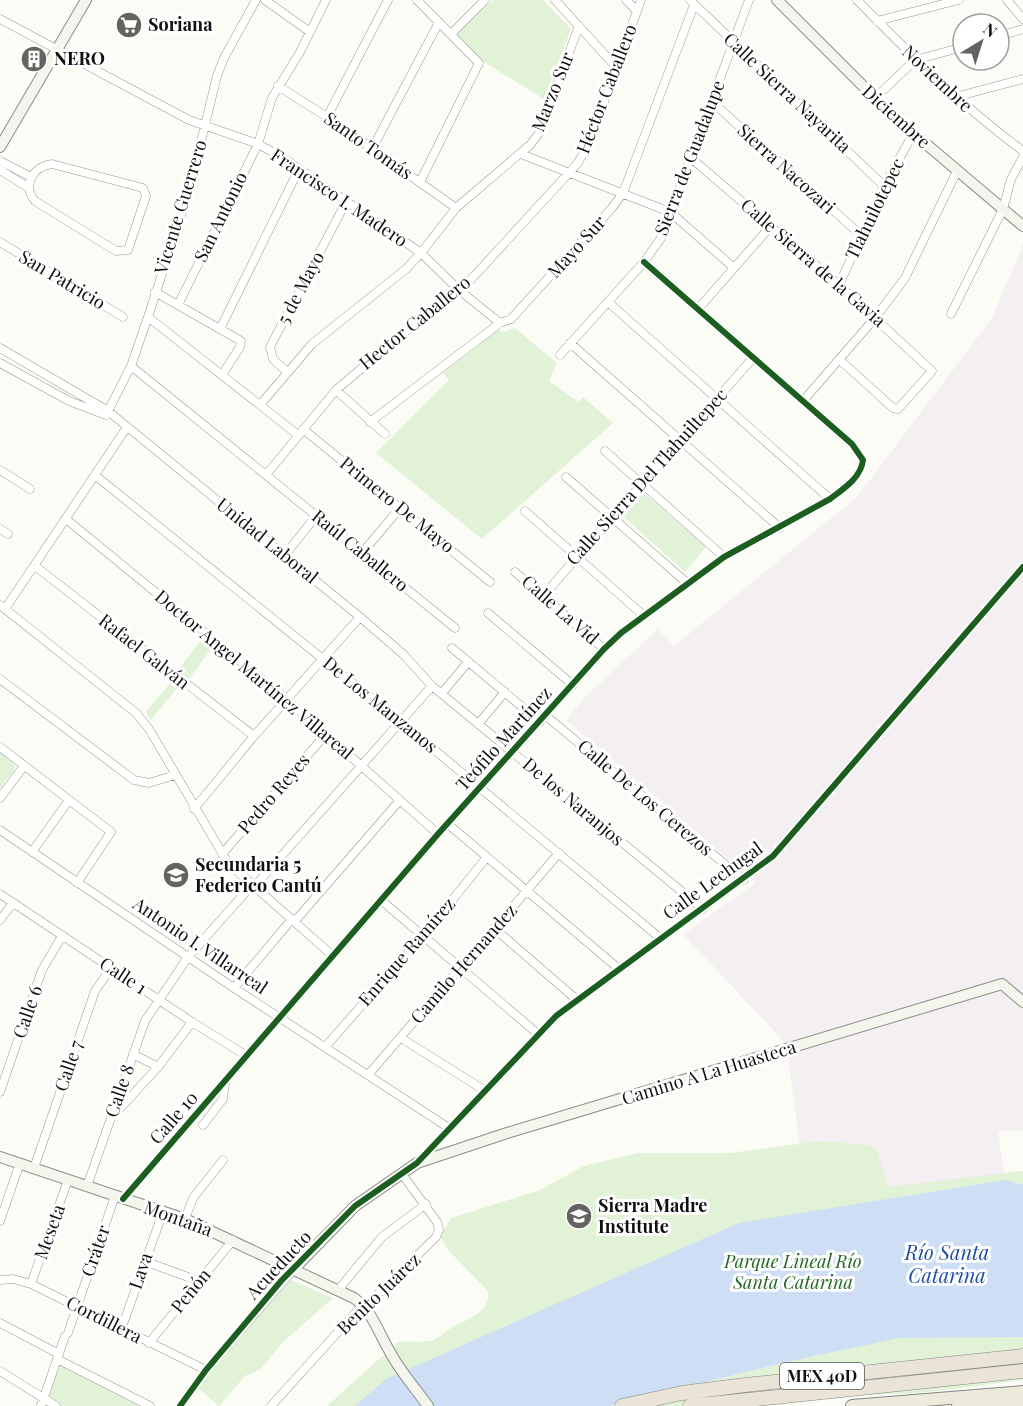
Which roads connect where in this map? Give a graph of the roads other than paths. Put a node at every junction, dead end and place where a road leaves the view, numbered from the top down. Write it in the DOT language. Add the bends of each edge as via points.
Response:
graph roads {
  1 [pos="86,0"];
  2 [pos="256,0"];
  3 [pos="265,0"];
  4 [pos="326,0"];
  5 [pos="388,0"];
  6 [pos="417,0"];
  7 [pos="485,0"];
  8 [pos="555,0"];
  9 [pos="626,0"];
  10 [pos="641,0"];
  11 [pos="749,0"];
  12 [pos="777,0"];
  13 [pos="857,0"];
  14 [pos="959,0"];
  15 [pos="1007,0"];
  16 [pos="692,2"];
  17 [pos="637,12"];
  18 [pos="0,19"];
  19 [pos="1023,19"];
  20 [pos="877,21"];
  21 [pos="439,22"];
  22 [pos="579,26"];
  23 [pos="309,32"];
  24 [pos="451,34"];
  25 [pos="733,43"];
  26 [pos="58,50"];
  27 [pos="951,50"];
  28 [pos="915,60"];
  29 [pos="616,67"];
  30 [pos="1023,79"];
  31 [pos="278,86"];
  32 [pos="955,97"];
  33 [pos="874,99"];
  34 [pos="711,101"];
  35 [pos="327,117"];
  36 [pos="206,126"];
  37 [pos="913,134"];
  38 [pos="258,144"];
  39 [pos="0,147"];
  40 [pos="372,149"];
  41 [pos="1023,151"];
  42 [pos="521,154"];
  43 [pos="1023,157"];
  44 [pos="691,158"];
  45 [pos="0,161"];
  46 [pos="299,169"];
  47 [pos="0,170"];
  48 [pos="957,171"];
  49 [pos="567,173"];
  50 [pos="31,177"];
  51 [pos="420,182"];
  52 [pos="884,186"];
  53 [pos="29,188"];
  54 [pos="623,194"];
  55 [pos="346,202"];
  56 [pos="456,208"];
  57 [pos="1003,209"];
  58 [pos="670,212"];
  59 [pos="771,226"];
  60 [pos="1023,226"];
  61 [pos="862,236"];
  62 [pos="0,242"];
  63 [pos="422,253"];
  64 [pos="644,262"];
  65 [pos="733,267"];
  66 [pos="839,285"];
  67 [pos="459,290"];
  68 [pos="155,292"];
  69 [pos="608,302"];
  70 [pos="178,305"];
  71 [pos="698,309"];
  72 [pos="951,314"];
  73 [pos="123,317"];
  74 [pos="148,317"];
  75 [pos="875,318"];
  76 [pos="500,323"];
  77 [pos="220,329"];
  78 [pos="570,343"];
  79 [pos="0,348"];
  80 [pos="560,355"];
  81 [pos="753,358"];
  82 [pos="840,360"];
  83 [pos="0,363"];
  84 [pos="131,366"];
  85 [pos="286,371"];
  86 [pos="222,375"];
  87 [pos="336,390"];
  88 [pos="717,399"];
  89 [pos="803,401"];
  90 [pos="260,405"];
  91 [pos="109,414"];
  92 [pos="370,422"];
  93 [pos="127,427"];
  94 [pos="301,432"];
  95 [pos="385,434"];
  96 [pos="680,439"];
  97 [pos="605,451"];
  98 [pos="0,470"];
  99 [pos="266,475"];
  100 [pos="96,476"];
  101 [pos="566,477"];
  102 [pos="641,483"];
  103 [pos="30,489"];
  104 [pos="830,498"];
  105 [pos="400,508"];
  106 [pos="525,511"];
  107 [pos="316,516"];
  108 [pos="612,516"];
  109 [pos="66,519"];
  110 [pos="780,528"];
  111 [pos="0,529"];
  112 [pos="8,534"];
  113 [pos="362,553"];
  114 [pos="285,555"];
  115 [pos="576,556"];
  116 [pos="723,557"];
  117 [pos="35,566"];
  118 [pos="1023,567"];
  119 [pos="515,572"];
  120 [pos="490,582"];
  121 [pos="687,583"];
  122 [pos="543,596"];
  123 [pos="2,607"];
  124 [pos="488,614"];
  125 [pos="644,616"];
  126 [pos="360,617"];
  127 [pos="455,628"];
  128 [pos="452,648"];
  129 [pos="604,649"];
  130 [pos="323,658"];
  131 [pos="468,662"];
  132 [pos="418,671"];
  133 [pos="0,679"];
  134 [pos="432,686"];
  135 [pos="573,686"];
  136 [pos="505,692"];
  137 [pos="442,693"];
  138 [pos="286,699"];
  139 [pos="543,719"];
  140 [pos="401,722"];
  141 [pos="479,723"];
  142 [pos="326,735"];
  143 [pos="254,736"];
  144 [pos="0,747"];
  145 [pos="513,752"];
  146 [pos="24,766"];
  147 [pos="362,766"];
  148 [pos="175,775"];
  149 [pos="480,787"];
  150 [pos="0,798"];
  151 [pos="69,800"];
  152 [pos="400,800"];
  153 [pos="194,809"];
  154 [pos="448,824"];
  155 [pos="0,830"];
  156 [pos="438,834"];
  157 [pos="32,852"];
  158 [pos="559,853"];
  159 [pos="222,854"];
  160 [pos="487,857"];
  161 [pos="744,880"];
  162 [pos="77,883"];
  163 [pos="253,886"];
  164 [pos="527,891"];
  165 [pos="0,894"];
  166 [pos="382,902"];
  167 [pos="13,903"];
  168 [pos="703,909"];
  169 [pos="0,920"];
  170 [pos="293,920"];
  171 [pos="495,929"];
  172 [pos="62,936"];
  173 [pos="423,936"];
  174 [pos="660,938"];
  175 [pos="333,956"];
  176 [pos="188,957"];
  177 [pos="111,968"];
  178 [pos="460,968"];
  179 [pos="619,969"];
  180 [pos="234,988"];
  181 [pos="158,999"];
  182 [pos="577,1000"];
  183 [pos="1023,1002"];
  184 [pos="280,1017"];
  185 [pos="192,1022"];
  186 [pos="538,1034"];
  187 [pos="401,1038"];
  188 [pos="325,1047"];
  189 [pos="133,1054"];
  190 [pos="247,1056"];
  191 [pos="158,1067"];
  192 [pos="368,1075"];
  193 [pos="225,1081"];
  194 [pos="484,1090"];
  195 [pos="0,1092"];
  196 [pos="112,1118"];
  197 [pos="203,1125"];
  198 [pos="450,1128"];
  199 [pos="0,1157"];
  200 [pos="223,1160"];
  201 [pos="20,1163"];
  202 [pos="417,1163"];
  203 [pos="34,1168"];
  204 [pos="402,1174"];
  205 [pos="68,1180"];
  206 [pos="87,1186"];
  207 [pos="119,1197"];
  208 [pos="426,1204"];
  209 [pos="163,1212"];
  210 [pos="185,1219"];
  211 [pos="0,1221"];
  212 [pos="233,1240"];
  213 [pos="144,1261"];
  214 [pos="294,1269"];
  215 [pos="0,1280"];
  216 [pos="199,1281"];
  217 [pos="31,1284"];
  218 [pos="338,1290"];
  219 [pos="77,1307"];
  220 [pos="361,1308"];
  221 [pos="0,1323"];
  222 [pos="121,1330"];
  223 [pos="149,1343"];
  224 [pos="388,1354"];
  225 [pos="1023,1356"];
  226 [pos="58,1357"];
  227 [pos="206,1370"];
  228 [pos="0,1371"];
  229 [pos="1023,1371"];
  230 [pos="1023,1392"];
  231 [pos="42,1403"];
  232 [pos="1023,1403"];
  233 [pos="56,1406"];
  234 [pos="150,1406"];
  235 [pos="180,1406"];
  236 [pos="271,1406"];
  237 [pos="421,1406"];
  238 [pos="428,1406"];
  239 [pos="622,1406"];
  240 [pos="690,1406"];
  241 [pos="852,1406"];
  242 [pos="958,1406"];
  1 -- 26 [label="street"];
  2 -- 36 [label="street, Vicente Guerrero" via="224,58"];
  3 -- 23 [label="street"];
  4 -- 23 [label="street, San Antonio"];
  5 -- 35 [label="street"];
  6 -- 21 [label="street"];
  7 -- 24 [label="street"];
  8 -- 22 [label="street"];
  9 -- 17 [label="street"];
  10 -- 17 [label="street, Héctor Caballero"];
  11 -- 25 [label="street, Sierra de Guadalupe"];
  12 -- 33 [label="street, Diciembre"];
  13 -- 20 [label="street, Noviembre"];
  14 -- 20 [label="street"];
  15 -- 19 [label="street"];
  16 -- 25 [label="street, Calle Sierra Nayarita"];
  16 -- 54 [label="street, Mayo Sur"];
  17 -- 29 [label="street, Héctor Caballero"];
  18 -- 26 [label="street, Francisco I. Madero"];
  20 -- 28 [label="street, Noviembre"];
  21 -- 24 [label="street"];
  21 -- 40 [label="street"];
  22 -- 29 [label="street"];
  22 -- 42 [label="street, Marzo Sur" via="538,133"];
  23 -- 31 [label="street, San Antonio"];
  24 -- 51 [label="street" via="479,63"];
  25 -- 34 [label="street, Sierra de Guadalupe"];
  25 -- 52 [label="street, Calle Sierra Nayarita"];
  26 -- 36 [label="street, Francisco I. Madero"];
  26 -- 39 [label="street"];
  27 -- 28 [label="street"];
  28 -- 32 [label="street, Noviembre"];
  28 -- 33 [label="street"];
  29 -- 49 [label="street, Héctor Caballero" via="588,146"];
  30 -- 32 [label="street"];
  31 -- 35 [label="street, Santo Tomás"];
  31 -- 38 [label="street, San Antonio" via="267,108"];
  32 -- 41 [label="street, Noviembre"];
  33 -- 37 [label="street, Diciembre"];
  34 -- 44 [label="street, Sierra de Guadalupe"];
  34 -- 61 [label="street, Sierra Nacozari"];
  35 -- 40 [label="street, Santo Tomás"];
  36 -- 38 [label="street, Francisco I. Madero"];
  36 -- 68 [label="street, Vicente Guerrero"];
  37 -- 48 [label="street, Diciembre"];
  37 -- 52 [label="street, Tlahuilotepec"];
  38 -- 46 [label="street, Francisco I. Madero"];
  38 -- 70 [label="street, San Antonio"];
  40 -- 51 [label="street, Santo Tomás"];
  42 -- 49 [label="street"];
  42 -- 56 [label="street, Marzo Sur"];
  43 -- 57 [label="street" via="1011,179"];
  44 -- 58 [label="street, Sierra de Guadalupe"];
  44 -- 59 [label="street, Calle Sierra de la Gavia"];
  45 -- 50 [label="street"];
  46 -- 55 [label="street, Francisco I. Madero"];
  46 -- 77 [label="street"];
  47 -- 53 [label="street"];
  48 -- 57 [label="street, Diciembre"];
  48 -- 75 [label="street" via="905,278"];
  49 -- 54 [label="street"];
  49 -- 67 [label="street, Hector Caballero"];
  50 -- 53 [label="street"];
  50 -- 53 [label="street" via="42,166 52,164 139,185 146,196 125,252 116,251 34,201"];
  51 -- 56 [label="street, Santo Tomás"];
  52 -- 61 [label="street, Tlahuilotepec"];
  54 -- 58 [label="street"];
  54 -- 76 [label="street, Mayo Sur" via="511,320"];
  55 -- 63 [label="street, Francisco I. Madero"];
  55 -- 85 [label="street, 5 de Mayo" via="270,346 273,359"];
  56 -- 63 [label="street, Marzo Sur"];
  57 -- 60 [label="street, Diciembre"];
  57 -- 72 [label="street"];
  58 -- 64 [label="street, Sierra de Guadalupe" via="661,238"];
  58 -- 65 [label="street"];
  59 -- 65 [label="street"];
  59 -- 66 [label="street, Calle Sierra de la Gavia"];
  61 -- 66 [label="street, Tlahuilotepec"];
  62 -- 73 [label="street, San Patricio"];
  63 -- 67 [label="street, Francisco I. Madero"];
  63 -- 85 [label="street, Marzo Sur" via="320,336"];
  64 -- 69 [label="street, Sierra de Guadalupe"];
  64 -- 71 [label="street"];
  65 -- 71 [label="street"];
  66 -- 75 [label="street, Calle Sierra de la Gavia"];
  67 -- 76 [label="street, Francisco I. Madero"];
  67 -- 87 [label="street, Hector Caballero"];
  68 -- 70 [label="street"];
  68 -- 74 [label="street, Vicente Guerrero"];
  69 -- 78 [label="street, Sierra de Guadalupe"];
  69 -- 88 [label="street"];
  70 -- 77 [label="street"];
  71 -- 81 [label="street"];
  74 -- 84 [label="street, Vicente Guerrero"];
  74 -- 86 [label="street, Primero De Mayo"];
  75 -- 82 [label="street"];
  75 -- 82 [label="street, Calle Sierra de la Gavia" via="932,371 898,409"];
  76 -- 92 [label="street, Mayo Sur"];
  77 -- 86 [label="street" via="241,344"];
  78 -- 80 [label="street, Sierra de Guadalupe"];
  78 -- 96 [label="street"];
  79 -- 91 [label="street, Unidad Laboral"];
  81 -- 88 [label="street, Calle Sierra Del Tlahuiltepec"];
  81 -- 89 [label="street"];
  82 -- 89 [label="street"];
  83 -- 91 [label="street, Unidad Laboral" via="69,401"];
  84 -- 91 [label="street, Vicente Guerrero"];
  84 -- 99 [label="street, Raúl Caballero"];
  85 -- 90 [label="street, Marzo Sur"];
  86 -- 90 [label="street, Primero De Mayo"];
  87 -- 92 [label="street"];
  87 -- 94 [label="street, Hector Caballero"];
  88 -- 96 [label="street, Calle Sierra Del Tlahuiltepec"];
  88 -- 104 [label="street"];
  89 -- 104 [label="street, Teófilo Martínez" via="852,444 863,460 856,476"];
  90 -- 94 [label="street, Primero De Mayo"];
  91 -- 93 [label="street, Unidad Laboral"];
  92 -- 95 [label="street"];
  93 -- 100 [label="street"];
  93 -- 114 [label="street, Unidad Laboral"];
  94 -- 99 [label="street, Hector Caballero"];
  94 -- 105 [label="street, Primero De Mayo"];
  96 -- 102 [label="street, Calle Sierra Del Tlahuiltepec"];
  96 -- 110 [label="street"];
  97 -- 102 [label="street"];
  98 -- 103 [label="street"];
  99 -- 107 [label="street, Raúl Caballero"];
  100 -- 109 [label="street"];
  100 -- 130 [label="street, De Los Manzanos"];
  101 -- 108 [label="street"];
  102 -- 108 [label="street, Calle Sierra Del Tlahuiltepec"];
  102 -- 116 [label="street"];
  104 -- 110 [label="street, Teófilo Martínez"];
  105 -- 113 [label="street"];
  105 -- 120 [label="street, Primero De Mayo"];
  106 -- 115 [label="street"];
  107 -- 113 [label="street, Raúl Caballero"];
  107 -- 114 [label="street"];
  108 -- 115 [label="street, Calle Sierra Del Tlahuiltepec"];
  108 -- 121 [label="street"];
  109 -- 117 [label="street"];
  109 -- 138 [label="street, Doctor Angel Martínez Villareal"];
  110 -- 116 [label="street, Teófilo Martínez"];
  111 -- 112 [label="street"];
  113 -- 127 [label="street, Raúl Caballero"];
  114 -- 126 [label="street, Unidad Laboral"];
  115 -- 122 [label="street, Calle Sierra Del Tlahuiltepec"];
  115 -- 125 [label="street"];
  116 -- 121 [label="street, Teófilo Martínez"];
  117 -- 123 [label="street"];
  117 -- 143 [label="street, Rafael Galván"];
  118 -- 161 [label="street, Calle Lechugal" via="773,856"];
  119 -- 122 [label="street, Calle La Vid"];
  121 -- 125 [label="street, Teófilo Martínez"];
  122 -- 129 [label="street, Calle La Vid"];
  123 -- 148 [label="street" via="136,713"];
  124 -- 135 [label="street"];
  125 -- 129 [label="street, Teófilo Martínez"];
  126 -- 130 [label="street"];
  126 -- 132 [label="street, Unidad Laboral"];
  128 -- 131 [label="street, Calle De Los Cerezos"];
  129 -- 135 [label="street, Teófilo Martínez"];
  130 -- 138 [label="street"];
  130 -- 140 [label="street, De Los Manzanos"];
  131 -- 136 [label="street, Calle De Los Cerezos"];
  131 -- 137 [label="street"];
  132 -- 134 [label="street, De los Naranjos"];
  133 -- 148 [label="street" via="134,780 149,783"];
  134 -- 137 [label="street, De los Naranjos"];
  134 -- 140 [label="street, Calle 8"];
  135 -- 139 [label="street, Teófilo Martínez"];
  136 -- 139 [label="street, Calle De Los Cerezos"];
  136 -- 141 [label="street"];
  137 -- 141 [label="street, De los Naranjos"];
  138 -- 142 [label="street, Doctor Angel Martínez Villareal"];
  138 -- 143 [label="street"];
  139 -- 145 [label="street, Teófilo Martínez"];
  139 -- 161 [label="street, Calle De Los Cerezos"];
  140 -- 147 [label="street, Calle 8"];
  140 -- 149 [label="street, De Los Manzanos"];
  141 -- 145 [label="street, De los Naranjos"];
  142 -- 147 [label="street, Doctor Angel Martínez Villareal"];
  142 -- 159 [label="street, Pedro Reyes"];
  143 -- 153 [label="street"];
  144 -- 146 [label="street"];
  145 -- 149 [label="street, Teófilo Martínez"];
  145 -- 168 [label="street, De los Naranjos"];
  146 -- 150 [label="street"];
  146 -- 151 [label="street"];
  147 -- 152 [label="street, Doctor Angel Martínez Villareal"];
  147 -- 163 [label="street, Calle 8"];
  148 -- 153 [label="street"];
  149 -- 154 [label="street, Teófilo Martínez"];
  149 -- 158 [label="street, De Los Manzanos"];
  151 -- 157 [label="street"];
  151 -- 162 [label="street" via="111,835"];
  152 -- 156 [label="street, Doctor Angel Martínez Villareal"];
  152 -- 170 [label="street"];
  153 -- 159 [label="street"];
  154 -- 156 [label="street, Teófilo Martínez"];
  154 -- 160 [label="street"];
  155 -- 157 [label="street, Antonio I. Villarreal"];
  156 -- 166 [label="street, Teófilo Martínez"];
  157 -- 162 [label="street, Antonio I. Villarreal"];
  158 -- 164 [label="street, Camilo Hernandez"];
  158 -- 174 [label="street, De Los Manzanos"];
  159 -- 163 [label="street"];
  160 -- 164 [label="street"];
  160 -- 173 [label="street, Enrique Ramírez"];
  161 -- 168 [label="street, Calle Lechugal"];
  162 -- 176 [label="street, Antonio I. Villarreal"];
  163 -- 170 [label="street"];
  163 -- 176 [label="street, Calle 8"];
  164 -- 171 [label="street, Camilo Hernandez"];
  164 -- 179 [label="street"];
  165 -- 167 [label="street, Calle 1"];
  166 -- 173 [label="street"];
  166 -- 175 [label="street, Teófilo Martínez"];
  167 -- 169 [label="street"];
  167 -- 172 [label="street, Calle 1"];
  168 -- 174 [label="street, Calle Lechugal"];
  170 -- 175 [label="street"];
  170 -- 180 [label="street"];
  171 -- 178 [label="street, Camilo Hernandez"];
  171 -- 182 [label="street"];
  172 -- 177 [label="street, Calle 1"];
  172 -- 195 [label="street, Calle 6" via="42,970"];
  173 -- 178 [label="street"];
  173 -- 188 [label="street, Enrique Ramírez"];
  174 -- 179 [label="street, Calle Lechugal"];
  175 -- 184 [label="street, Teófilo Martínez"];
  176 -- 180 [label="street, Antonio I. Villarreal"];
  176 -- 181 [label="street, Calle 8"];
  177 -- 181 [label="street, Calle 1"];
  177 -- 203 [label="street, Calle 7" via="95,991"];
  178 -- 186 [label="street"];
  178 -- 187 [label="street, Camilo Hernandez"];
  179 -- 182 [label="street, Calle Lechugal"];
  180 -- 184 [label="street, Antonio I. Villarreal"];
  181 -- 185 [label="street, Calle 1"];
  181 -- 189 [label="street, Calle 8"];
  182 -- 186 [label="street, Calle Lechugal"];
  183 -- 202 [label="street, Camino A La Huasteca" via="1002,984"];
  184 -- 188 [label="street, Antonio I. Villarreal"];
  184 -- 190 [label="street, Teófilo Martínez"];
  185 -- 190 [label="street, Calle 1"];
  185 -- 191 [label="street"];
  186 -- 194 [label="street, Calle Lechugal"];
  187 -- 192 [label="street, Camilo Hernandez"];
  187 -- 194 [label="street"];
  188 -- 192 [label="street, Antonio I. Villarreal"];
  189 -- 191 [label="street"];
  189 -- 196 [label="street, Calle 8"];
  190 -- 193 [label="street, Calle 10"];
  191 -- 196 [label="street"];
  192 -- 198 [label="street, Antonio I. Villarreal"];
  193 -- 197 [label="street" via="223,1099"];
  193 -- 207 [label="street, Calle 10"];
  194 -- 198 [label="street, Calle Lechugal"];
  196 -- 206 [label="street, Calle 8"];
  198 -- 202 [label="street, Calle Lechugal"];
  199 -- 201 [label="street, Montaña"];
  200 -- 210 [label="street" via="193,1198"];
  201 -- 203 [label="street, Montaña"];
  201 -- 211 [label="street"];
  202 -- 204 [label="street, Acueducto"];
  203 -- 205 [label="street, Montaña"];
  204 -- 208 [label="street, Benito Juárez"];
  204 -- 214 [label="street, Acueducto" via="356,1206"];
  205 -- 206 [label="street, Montaña"];
  205 -- 217 [label="street, Meseta"];
  206 -- 207 [label="street, Montaña"];
  207 -- 209 [label="street, Montaña"];
  207 -- 219 [label="street, Cráter"];
  208 -- 218 [label="street" via="382,1238"];
  208 -- 220 [label="street, Benito Juárez" via="439,1227 436,1237"];
  209 -- 210 [label="street, Montaña"];
  209 -- 213 [label="street, Lava"];
  210 -- 212 [label="street, Montaña"];
  212 -- 214 [label="street, Montaña"];
  212 -- 216 [label="street, Peñón"];
  213 -- 216 [label="street"];
  213 -- 222 [label="street, Lava"];
  214 -- 218 [label="street, Montaña"];
  214 -- 227 [label="street, Acueducto"];
  215 -- 217 [label="street, Cordillera"];
  216 -- 223 [label="street, Peñón"];
  217 -- 219 [label="street, Cordillera"];
  218 -- 220 [label="street, Montaña"];
  219 -- 222 [label="street, Cordillera"];
  219 -- 226 [label="street, Cráter"];
  220 -- 224 [label="street, Montaña" via="380,1329"];
  220 -- 236 [label="street, Benito Juárez"];
  221 -- 226 [label="street"];
  222 -- 223 [label="street, Cordillera"];
  223 -- 227 [label="street, Cordillera"];
  224 -- 237 [label="street"];
  224 -- 238 [label="street"];
  225 -- 239 [label="highway, MEX 40D" via="745,1385"];
  226 -- 231 [label="street, Cráter"];
  226 -- 234 [label="street"];
  227 -- 235 [label="street, Acueducto"];
  228 -- 231 [label="street"];
  229 -- 240 [label="highway, MEX 40D"];
  230 -- 241 [label="main road"];
  231 -- 233 [label="street"];
  232 -- 242 [label="main road"];
}
